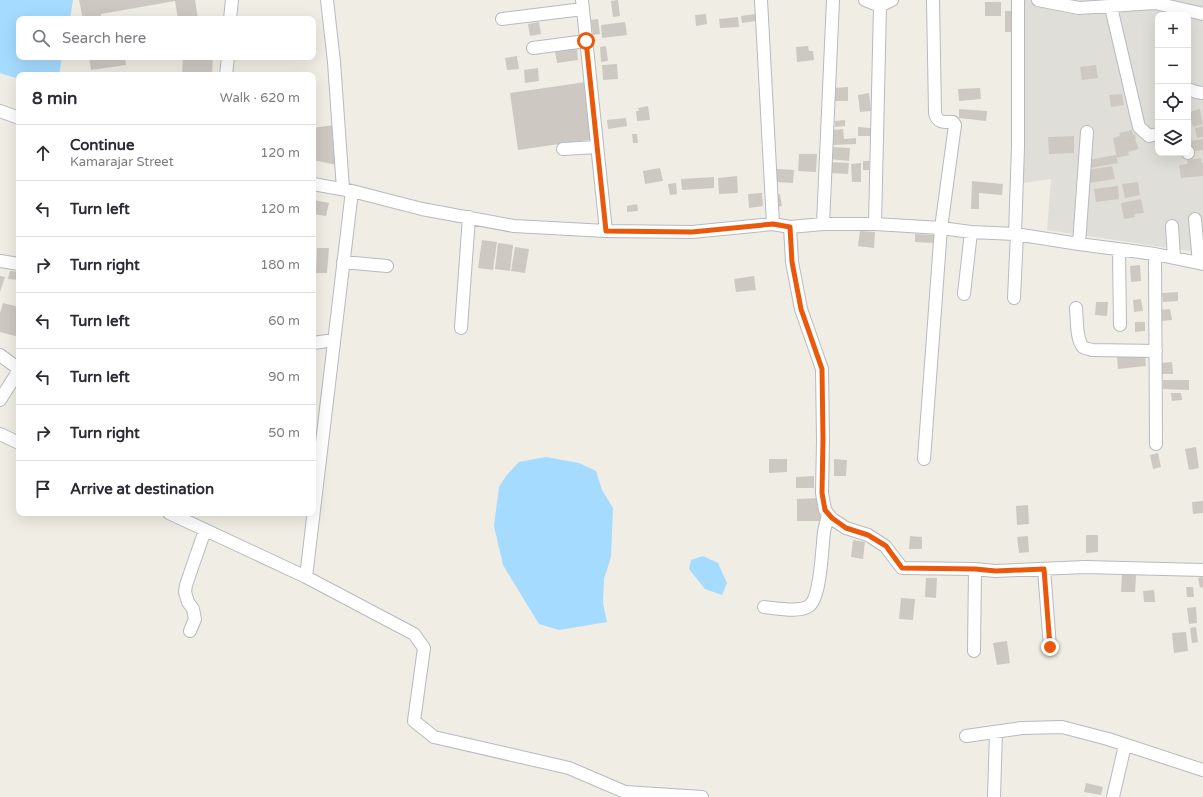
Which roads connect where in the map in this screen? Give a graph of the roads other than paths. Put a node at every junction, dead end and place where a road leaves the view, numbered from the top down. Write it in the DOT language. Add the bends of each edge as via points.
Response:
graph roads {
  1 [pos="232,0"];
  2 [pos="327,0"];
  3 [pos="762,0"];
  4 [pos="833,0"];
  5 [pos="865,0"];
  6 [pos="892,0"];
  7 [pos="933,0"];
  8 [pos="1018,0"];
  9 [pos="1038,0"];
  10 [pos="582,5"];
  11 [pos="880,6"];
  12 [pos="1111,7"];
  13 [pos="1168,10"];
  14 [pos="1203,14"];
  15 [pos="230,16"];
  16 [pos="502,18"];
  17 [pos="586,41"];
  18 [pos="533,48"];
  19 [pos="228,60"];
  20 [pos="226,72"];
  21 [pos="1191,90"];
  22 [pos="1203,93"];
  23 [pos="0,111"];
  24 [pos="16,117"];
  25 [pos="1086,132"];
  26 [pos="1155,135"];
  27 [pos="597,147"];
  28 [pos="563,149"];
  29 [pos="316,185"];
  30 [pos="348,190"];
  31 [pos="469,218"];
  32 [pos="1195,219"];
  33 [pos="773,224"];
  34 [pos="823,224"];
  35 [pos="875,224"];
  36 [pos="1172,226"];
  37 [pos="790,227"];
  38 [pos="941,228"];
  39 [pos="606,231"];
  40 [pos="971,232"];
  41 [pos="1016,234"];
  42 [pos="1079,244"];
  43 [pos="1119,250"];
  44 [pos="1155,254"];
  45 [pos="1174,258"];
  46 [pos="0,261"];
  47 [pos="343,262"];
  48 [pos="16,264"];
  49 [pos="1201,264"];
  50 [pos="387,266"];
  51 [pos="964,294"];
  52 [pos="1014,298"];
  53 [pos="1076,308"];
  54 [pos="1120,325"];
  55 [pos="461,328"];
  56 [pos="334,340"];
  57 [pos="316,343"];
  58 [pos="1156,351"];
  59 [pos="0,355"];
  60 [pos="16,367"];
  61 [pos="16,374"];
  62 [pos="0,400"];
  63 [pos="0,434"];
  64 [pos="16,442"];
  65 [pos="1156,444"];
  66 [pos="924,459"];
  67 [pos="316,492"];
  68 [pos="828,514"];
  69 [pos="175,516"];
  70 [pos="313,516"];
  71 [pos="205,530"];
  72 [pos="975,569"];
  73 [pos="1044,569"];
  74 [pos="1203,570"];
  75 [pos="306,577"];
  76 [pos="764,607"];
  77 [pos="190,632"];
  78 [pos="1050,647"];
  79 [pos="974,651"];
  80 [pos="996,732"];
  81 [pos="966,736"];
  82 [pos="1125,745"];
  83 [pos="1203,770"];
  84 [pos="680,796"];
  85 [pos="702,797"];
  86 [pos="994,797"];
  87 [pos="1113,797"];
  1 -- 15 [label="street"];
  2 -- 30 [label="street"];
  3 -- 33 [label="street"];
  4 -- 34 [label="street"];
  5 -- 11 [label="street"];
  6 -- 11 [label="street"];
  7 -- 38 [label="street" via="936,119 953,122 955,125"];
  8 -- 41 [label="street"];
  9 -- 12 [label="street" via="1079,8"];
  10 -- 16 [label="street"];
  10 -- 17 [label="street"];
  11 -- 35 [label="street"];
  12 -- 13 [label="street" via="1155,3"];
  12 -- 26 [label="street" via="1139,127 1150,136"];
  13 -- 14 [label="street"];
  17 -- 18 [label="street"];
  17 -- 27 [label="street"];
  19 -- 20 [label="street"];
  21 -- 22 [label="street"];
  23 -- 24 [label="street"];
  25 -- 42 [label="street"];
  27 -- 28 [label="street"];
  27 -- 39 [label="street"];
  29 -- 30 [label="street"];
  30 -- 31 [label="street"];
  30 -- 47 [label="street"];
  31 -- 39 [label="street" via="514,226"];
  31 -- 55 [label="street"];
  32 -- 49 [label="street"];
  33 -- 37 [label="street"];
  33 -- 39 [label="street" via="692,232"];
  34 -- 35 [label="street"];
  34 -- 37 [label="street"];
  35 -- 38 [label="street"];
  36 -- 45 [label="street"];
  37 -- 68 [label="street" via="792,262 801,309 822,369 822,493"];
  38 -- 40 [label="street"];
  38 -- 66 [label="street"];
  40 -- 41 [label="street"];
  40 -- 51 [label="street"];
  41 -- 42 [label="street"];
  41 -- 52 [label="street"];
  42 -- 43 [label="street"];
  43 -- 44 [label="street"];
  43 -- 54 [label="street"];
  44 -- 45 [label="street"];
  44 -- 58 [label="street"];
  45 -- 49 [label="street"];
  46 -- 48 [label="street"];
  47 -- 50 [label="street"];
  47 -- 56 [label="street"];
  53 -- 58 [label="street" via="1078,336 1086,349"];
  56 -- 57 [label="street"];
  56 -- 67 [label="street"];
  58 -- 65 [label="street"];
  59 -- 60 [label="street"];
  61 -- 62 [label="street"];
  63 -- 64 [label="street"];
  68 -- 72 [label="street" via="846,528 868,535 886,546 902,568"];
  68 -- 76 [label="street" via="818,585 810,606 800,610"];
  69 -- 71 [label="street"];
  70 -- 75 [label="street"];
  71 -- 75 [label="street"];
  71 -- 77 [label="street" via="186,585 185,592 195,619"];
  72 -- 73 [label="street"];
  72 -- 79 [label="street"];
  73 -- 74 [label="street" via="1086,567"];
  73 -- 78 [label="street"];
  75 -- 84 [label="street" via="414,634 424,648 414,721 434,737 569,768 625,792"];
  80 -- 81 [label="street"];
  80 -- 82 [label="street" via="1022,728 1062,727"];
  80 -- 86 [label="street"];
  82 -- 83 [label="street"];
  82 -- 87 [label="street"];
  84 -- 85 [label="street"];
}
